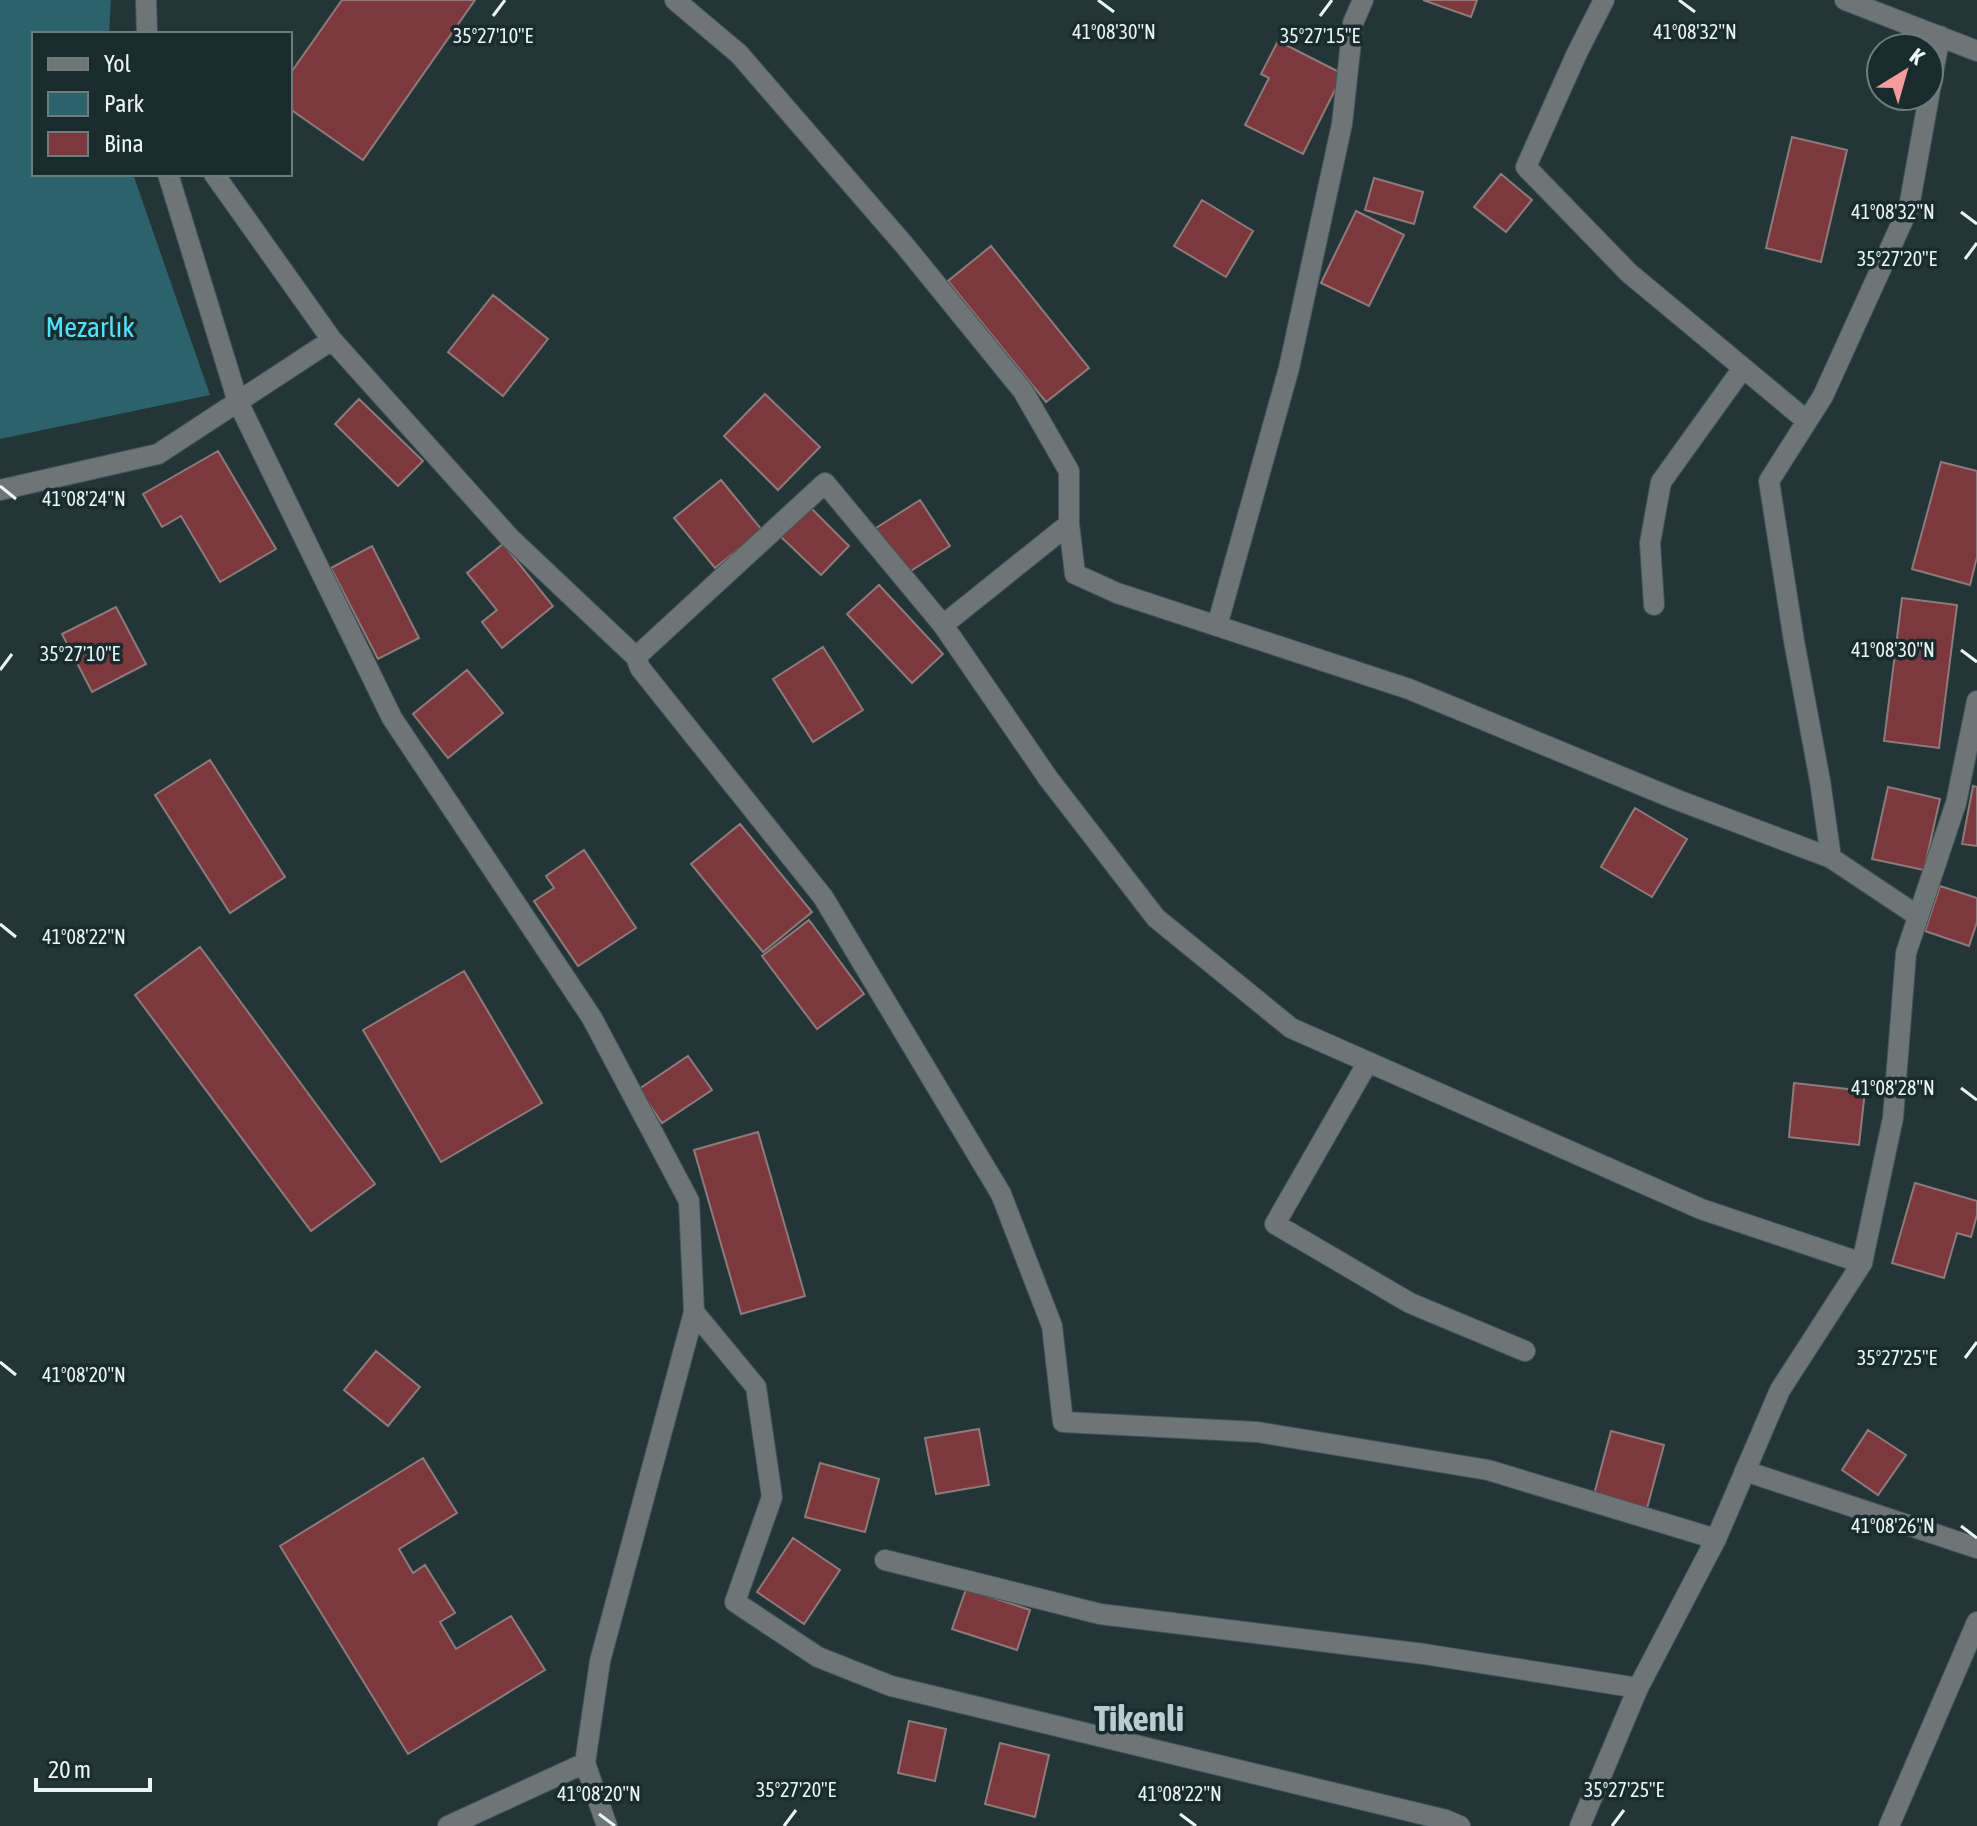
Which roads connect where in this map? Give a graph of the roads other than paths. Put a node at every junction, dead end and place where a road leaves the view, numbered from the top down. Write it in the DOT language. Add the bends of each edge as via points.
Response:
graph roads {
  1 [pos="146,0"];
  2 [pos="675,0"];
  3 [pos="1363,0"];
  4 [pos="1604,0"];
  5 [pos="1858,2"];
  6 [pos="147,32"];
  7 [pos="1930,32"];
  8 [pos="1945,38"];
  9 [pos="1977,51"];
  10 [pos="1926,112"];
  11 [pos="169,176"];
  12 [pos="215,176"];
  13 [pos="332,340"];
  14 [pos="1743,368"];
  15 [pos="238,402"];
  16 [pos="1807,421"];
  17 [pos="0,490"];
  18 [pos="1069,524"];
  19 [pos="1654,605"];
  20 [pos="943,625"];
  21 [pos="1217,626"];
  22 [pos="636,657"];
  23 [pos="1977,701"];
  24 [pos="1831,858"];
  25 [pos="1918,916"];
  26 [pos="1368,1062"];
  27 [pos="1862,1263"];
  28 [pos="694,1312"];
  29 [pos="1525,1351"];
  30 [pos="1745,1471"];
  31 [pos="1716,1539"];
  32 [pos="1977,1548"];
  33 [pos="885,1560"];
  34 [pos="1977,1622"];
  35 [pos="1638,1688"];
  36 [pos="585,1763"];
  37 [pos="448,1826"];
  38 [pos="607,1826"];
  39 [pos="1460,1826"];
  40 [pos="1580,1826"];
  41 [pos="1889,1826"];
  1 -- 6 [label="street"];
  2 -- 18 [label="street" via="739,54 1023,391 1069,471"];
  3 -- 21 [label="street" via="1353,23 1342,124 1289,368"];
  4 -- 14 [label="street" via="1526,167 1629,273"];
  5 -- 7 [label="street"];
  8 -- 9 [label="street"];
  10 -- 16 [label="street" via="1909,207"];
  11 -- 15 [label="street"];
  12 -- 13 [label="street"];
  13 -- 15 [label="street"];
  13 -- 22 [label="street" via="510,538"];
  14 -- 16 [label="street"];
  14 -- 19 [label="street" via="1661,482 1650,543"];
  15 -- 17 [label="street" via="158,454"];
  15 -- 28 [label="street" via="392,718 592,1018 689,1201"];
  16 -- 24 [label="street" via="1769,481"];
  18 -- 20 [label="street"];
  18 -- 21 [label="street" via="1075,574"];
  20 -- 22 [label="street" via="825,483"];
  20 -- 26 [label="street" via="1048,778 1156,918 1291,1028"];
  21 -- 24 [label="street" via="1409,689"];
  22 -- 31 [label="street" via="823,897 1001,1194 1052,1326 1063,1422 1257,1432 1488,1470"];
  23 -- 25 [label="street" via="1956,803"];
  24 -- 25 [label="street"];
  25 -- 27 [label="street" via="1906,953 1893,1118"];
  26 -- 27 [label="street" via="1701,1209"];
  26 -- 29 [label="street" via="1275,1224 1410,1303"];
  27 -- 30 [label="street" via="1780,1390"];
  28 -- 36 [label="street" via="600,1661"];
  28 -- 39 [label="street" via="756,1387 772,1497 735,1602 818,1657 891,1686"];
  30 -- 31 [label="street"];
  30 -- 32 [label="street"];
  31 -- 35 [label="street"];
  33 -- 35 [label="street" via="1100,1614 1424,1654"];
  34 -- 41 [label="street"];
  35 -- 40 [label="street"];
  36 -- 37 [label="street"];
  36 -- 38 [label="street"];
}
